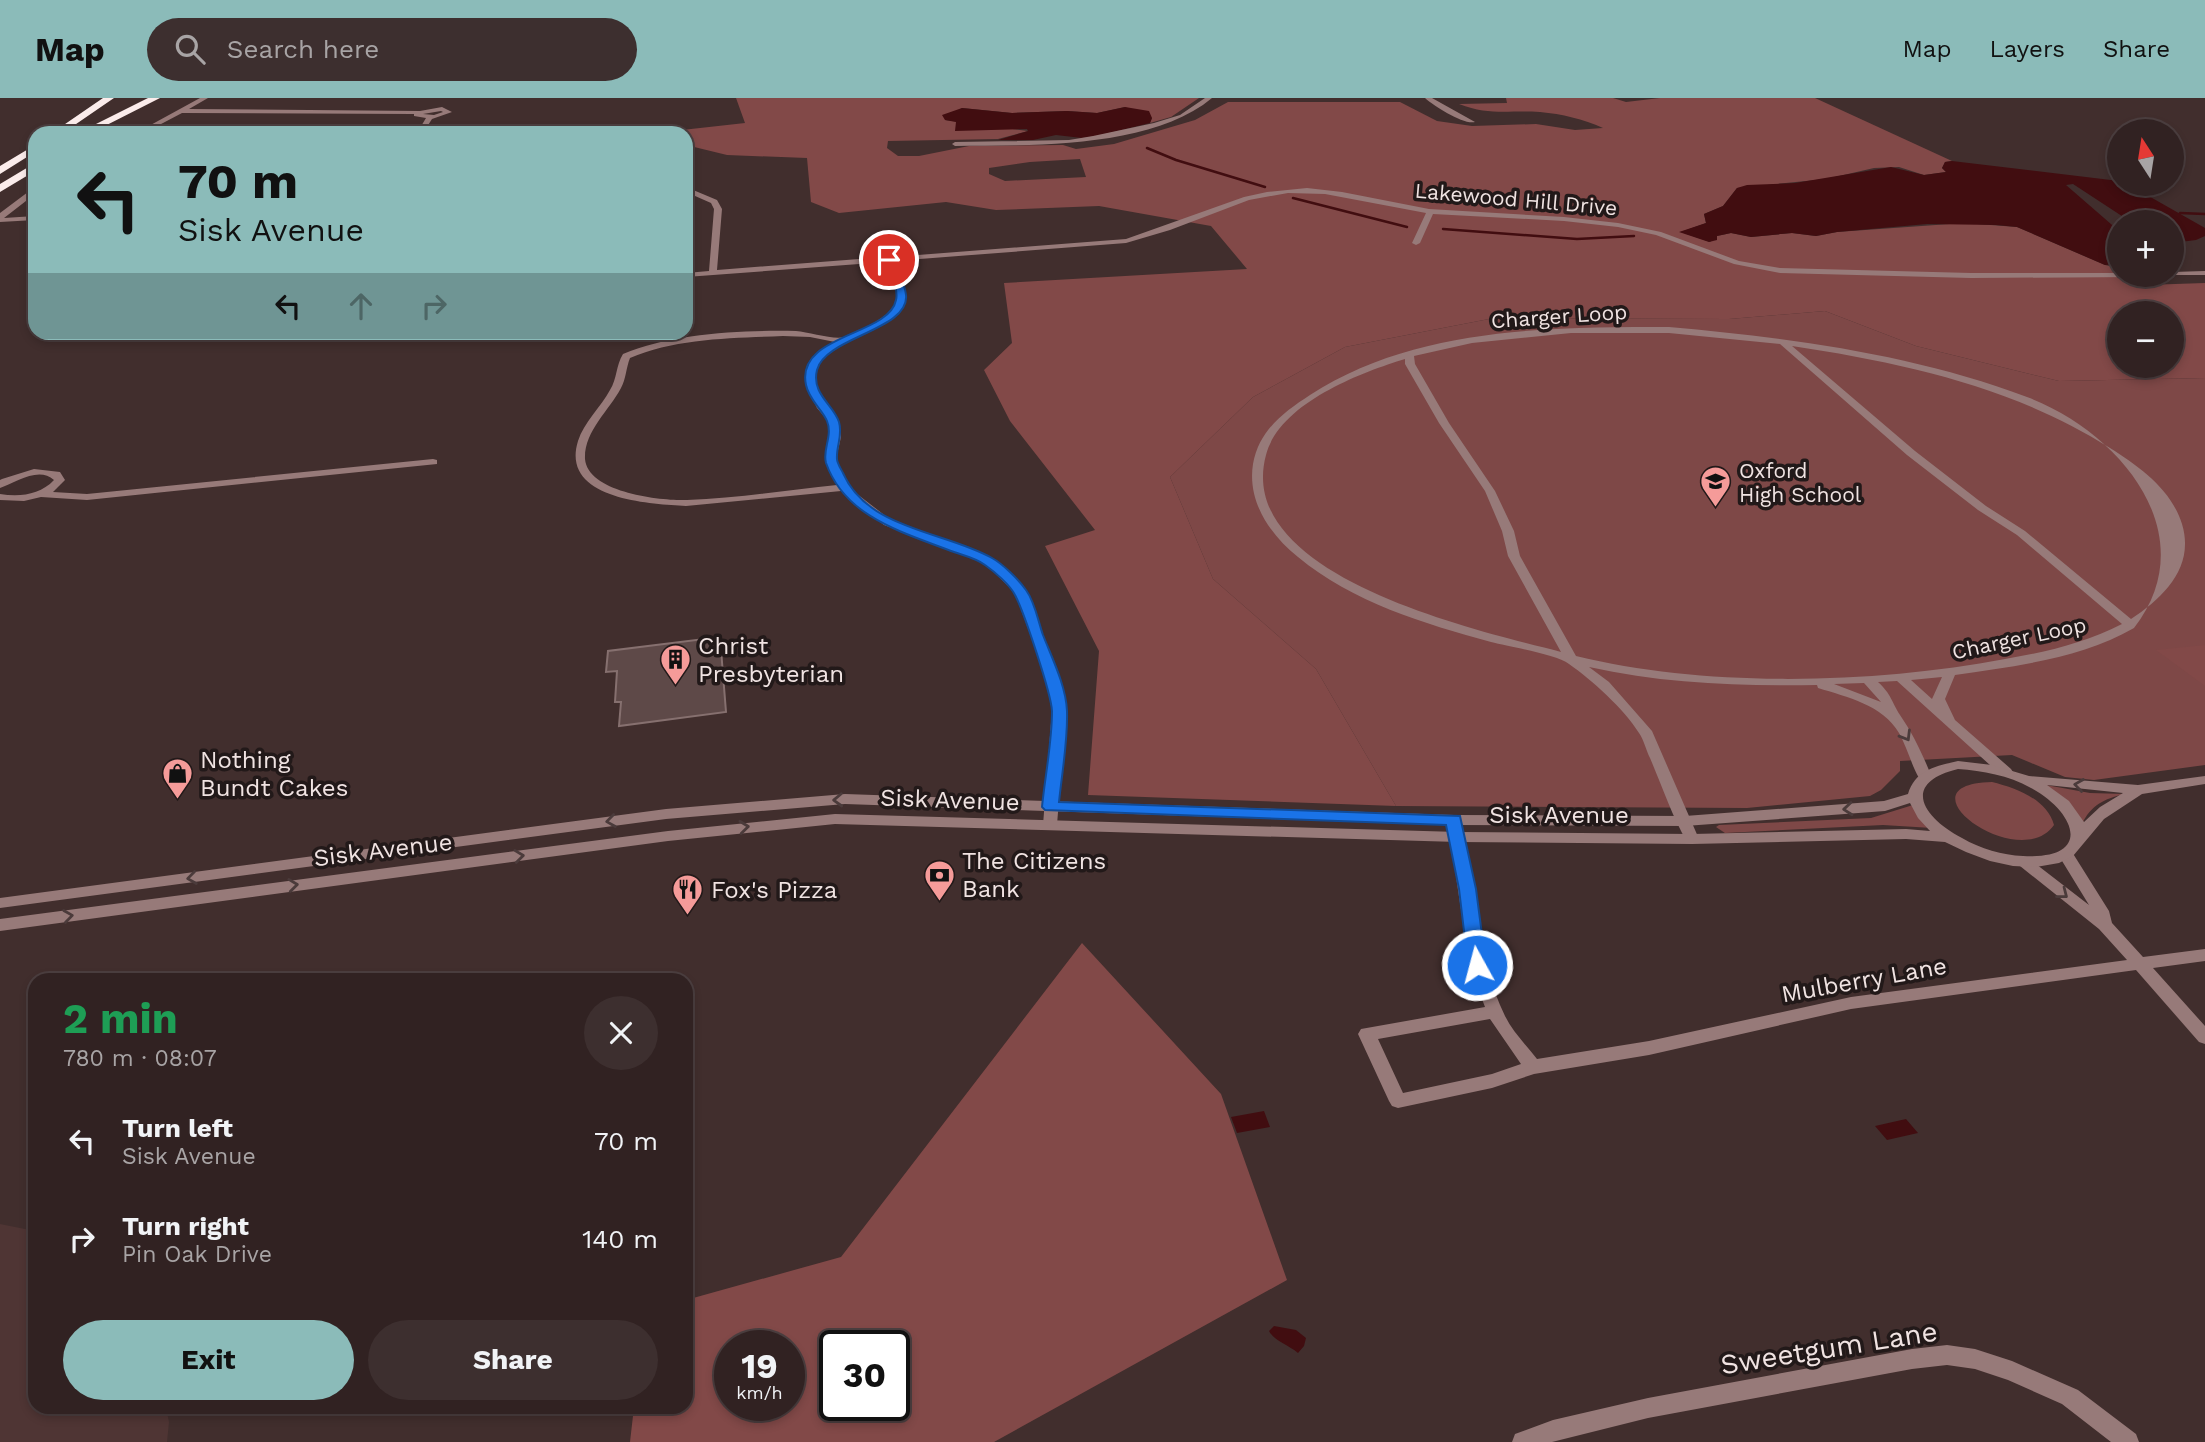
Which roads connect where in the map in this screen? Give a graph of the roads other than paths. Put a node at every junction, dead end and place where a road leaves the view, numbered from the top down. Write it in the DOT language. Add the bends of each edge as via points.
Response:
graph roads {
  1 [pos="94,98"];
  2 [pos="109,98"];
  3 [pos="135,98"];
  4 [pos="155,98"];
  5 [pos="205,98"];
  6 [pos="1209,98"];
  7 [pos="1429,98"];
  8 [pos="180,111"];
  9 [pos="418,112"];
  10 [pos="430,117"];
  11 [pos="1472,122"];
  12 [pos="64,126"];
  13 [pos="67,126"];
  14 [pos="93,126"];
  15 [pos="97,126"];
  16 [pos="152,126"];
  17 [pos="424,126"];
  18 [pos="955,144"];
  19 [pos="28,153"];
  20 [pos="0,171"];
  21 [pos="28,171"];
  22 [pos="0,189"];
  23 [pos="693,192"];
  24 [pos="28,196"];
  25 [pos="1430,211"];
  26 [pos="0,218"];
  27 [pos="28,218"];
  28 [pos="881,236"];
  29 [pos="1416,243"];
  30 [pos="889,260"];
  31 [pos="713,273"];
  32 [pos="2205,273"];
  33 [pos="693,274"];
  34 [pos="2184,274"];
  35 [pos="2107,275"];
  36 [pos="842,341"];
  37 [pos="1783,342"];
  38 [pos="1833,349"];
  39 [pos="1409,356"];
  40 [pos="1808,364"];
  41 [pos="1393,370"];
  42 [pos="1364,371"];
  43 [pos="433,462"];
  44 [pos="0,485"];
  45 [pos="843,488"];
  46 [pos="40,494"];
  47 [pos="0,497"];
  48 [pos="2129,624"];
  49 [pos="1571,659"];
  50 [pos="1950,673"];
  51 [pos="1901,678"];
  52 [pos="1868,680"];
  53 [pos="1808,681"];
  54 [pos="1893,715"];
  55 [pos="1949,722"];
  56 [pos="2013,774"];
  57 [pos="1924,775"];
  58 [pos="2205,780"];
  59 [pos="2138,790"];
  60 [pos="1915,797"];
  61 [pos="1050,807"];
  62 [pos="1454,820"];
  63 [pos="1685,821"];
  64 [pos="1050,825"];
  65 [pos="1458,837"];
  66 [pos="1948,837"];
  67 [pos="2081,837"];
  68 [pos="1692,839"];
  69 [pos="2067,856"];
  70 [pos="2023,862"];
  71 [pos="0,903"];
  72 [pos="0,925"];
  73 [pos="2105,925"];
  74 [pos="2205,955"];
  75 [pos="2138,963"];
  76 [pos="1495,1012"];
  77 [pos="2205,1037"];
  78 [pos="1533,1067"];
  79 [pos="1523,1442"];
  80 [pos="2128,1442"];
  1 -- 12 [label="highway"];
  2 -- 13 [label="highway"];
  3 -- 14 [label="highway"];
  4 -- 15 [label="highway"];
  5 -- 8 [label="street"];
  6 -- 18 [label="street" via="1182,116 1156,125 1093,138"];
  7 -- 11 [label="street"];
  8 -- 9 [label="street"];
  8 -- 16 [label="street"];
  9 -- 10 [label="street" via="418,116"];
  9 -- 10 [label="street" via="449,110"];
  10 -- 17 [label="street"];
  19 -- 20 [label="highway"];
  21 -- 22 [label="highway"];
  23 -- 31 [label="street" via="714,202 718,209"];
  24 -- 26 [label="street"];
  25 -- 29 [label="street"];
  25 -- 30 [label="street, Lakewood Hill Drive" via="1333,191 1285,191 1244,199 1126,241"];
  25 -- 35 [label="street, Lakewood Hill Drive" via="1628,226 1736,262 1790,271"];
  26 -- 27 [label="street"];
  28 -- 30 [label="street"];
  30 -- 31 [label="street, Lakewood Hill Drive"];
  30 -- 36 [label="street" via="901,303 882,322"];
  31 -- 33 [label="street, Lakewood Hill Drive"];
  32 -- 34 [label="street"];
  36 -- 45 [label="street" via="816,359 811,372 812,387 833,420 836,438 831,459"];
  36 -- 45 [label="street" via="782,333 657,344 633,351 622,362 617,387 579,454 585,474 601,486 617,494 660,501 686,503"];
  37 -- 38 [label="street, Charger Loop"];
  37 -- 39 [label="street, Charger Loop" via="1670,330 1571,331 1480,340"];
  37 -- 40 [label="street"];
  38 -- 40 [label="street" via="1813,354"];
  38 -- 48 [label="street, Charger Loop" via="2011,395 2087,429 2151,471 2185,515 2192,540 2189,568 2163,601"];
  39 -- 42 [label="street, Charger Loop"];
  39 -- 49 [label="street" via="1412,375 1490,491 1514,556"];
  40 -- 48 [label="street" via="1925,465 2021,533"];
  41 -- 42 [label="street"];
  42 -- 49 [label="street, Charger Loop" via="1281,418 1263,444 1256,478 1263,505 1281,533 1312,565 1396,610"];
  43 -- 46 [label="street" via="87,497"];
  44 -- 46 [label="street" via="33,473 60,476 57,485"];
  45 -- 61 [label="street" via="888,523 989,561 1021,592 1059,710"];
  46 -- 47 [label="street"];
  48 -- 50 [label="street, Charger Loop" via="2098,641 2054,654"];
  49 -- 53 [label="street, Charger Loop" via="1738,682"];
  49 -- 63 [label="street" via="1604,685 1646,731"];
  50 -- 51 [label="street, Charger Loop"];
  50 -- 55 [label="street" via="1938,699"];
  51 -- 52 [label="street, Charger Loop"];
  51 -- 55 [label="street"];
  52 -- 53 [label="street, Charger Loop"];
  52 -- 54 [label="street" via="1885,696"];
  53 -- 54 [label="street" via="1849,693"];
  54 -- 57 [label="street, one-way"];
  55 -- 56 [label="street"];
  56 -- 57 [label="street" via="1958,765"];
  59 -- 56 [label="street, one-way"];
  56 -- 67 [label="street" via="2064,804 2077,821"];
  57 -- 60 [label="street" via="1916,785"];
  58 -- 59 [label="street"];
  59 -- 67 [label="street" via="2101,811"];
  60 -- 63 [label="street, Sisk Avenue, one-way" via="1885,806"];
  60 -- 66 [label="street, Sisk Avenue" via="1931,824"];
  61 -- 62 [label="street, Sisk Avenue"];
  61 -- 64 [label="street"];
  61 -- 71 [label="street, Sisk Avenue, one-way" via="845,799 768,804"];
  62 -- 63 [label="street, Sisk Avenue"];
  62 -- 65 [label="street"];
  63 -- 68 [label="street"];
  64 -- 65 [label="street, Sisk Avenue"];
  72 -- 64 [label="street, Sisk Avenue, one-way" via="753,826 835,820"];
  65 -- 68 [label="street, Sisk Avenue"];
  65 -- 76 [label="street" via="1477,965"];
  66 -- 68 [label="street, Sisk Avenue"];
  66 -- 70 [label="street, Sisk Avenue" via="1984,854"];
  67 -- 69 [label="street"];
  69 -- 70 [label="street, Sisk Avenue"];
  69 -- 73 [label="street"];
  70 -- 73 [label="street, one-way"];
  73 -- 75 [label="street"];
  74 -- 75 [label="street, Mulberry Lane"];
  75 -- 77 [label="street"];
  75 -- 78 [label="street, Mulberry Lane" via="1851,1003 1649,1048"];
  76 -- 78 [label="street"];
  76 -- 78 [label="street, Mulberry Lane" via="1367,1034 1398,1101 1492,1081"];
  79 -- 80 [label="street, Sweetgum Lane" via="1648,1408 1947,1355 2012,1371 2070,1397"];
}
